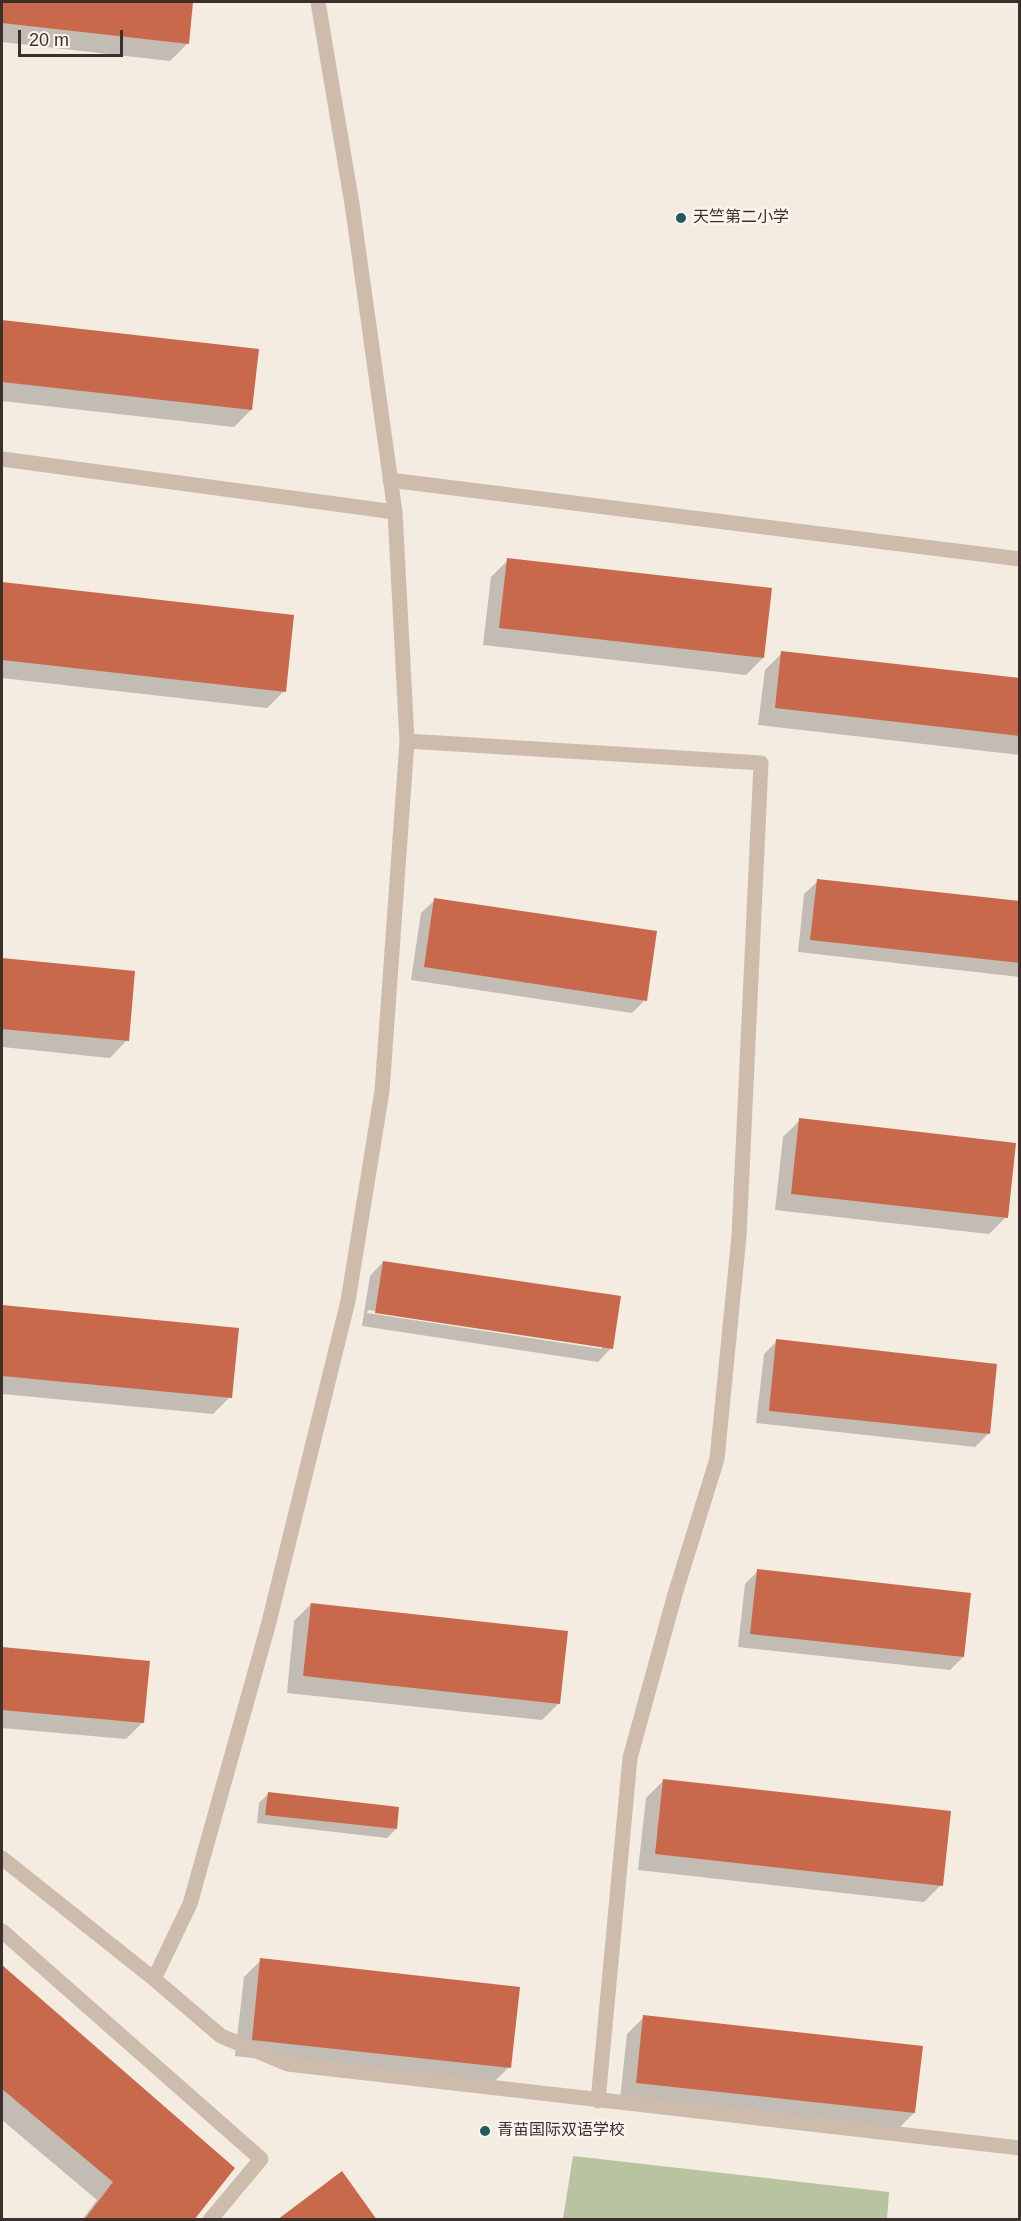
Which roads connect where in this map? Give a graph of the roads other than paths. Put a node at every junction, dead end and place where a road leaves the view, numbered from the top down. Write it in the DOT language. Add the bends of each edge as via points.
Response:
graph roads {
  1 [pos="318,2"];
  2 [pos="2,459"];
  3 [pos="390,480"];
  4 [pos="395,512"];
  5 [pos="1020,560"];
  6 [pos="407,741"];
  7 [pos="2,1858"];
  8 [pos="2,1931"];
  9 [pos="154,1979"];
  10 [pos="598,2101"];
  11 [pos="1020,2148"];
  12 [pos="210,2220"];
  1 -- 3 [label="street"];
  2 -- 4 [label="street"];
  3 -- 4 [label="street"];
  3 -- 5 [label="street"];
  4 -- 6 [label="street"];
  6 -- 9 [label="street" via="382,1090 348,1301 268,1626 190,1904"];
  6 -- 10 [label="street" via="761,763 739,1236 717,1459 630,1758"];
  7 -- 9 [label="street"];
  8 -- 12 [label="street" via="261,2159"];
  9 -- 10 [label="street" via="221,2036 288,2064"];
  10 -- 11 [label="street"];
}
